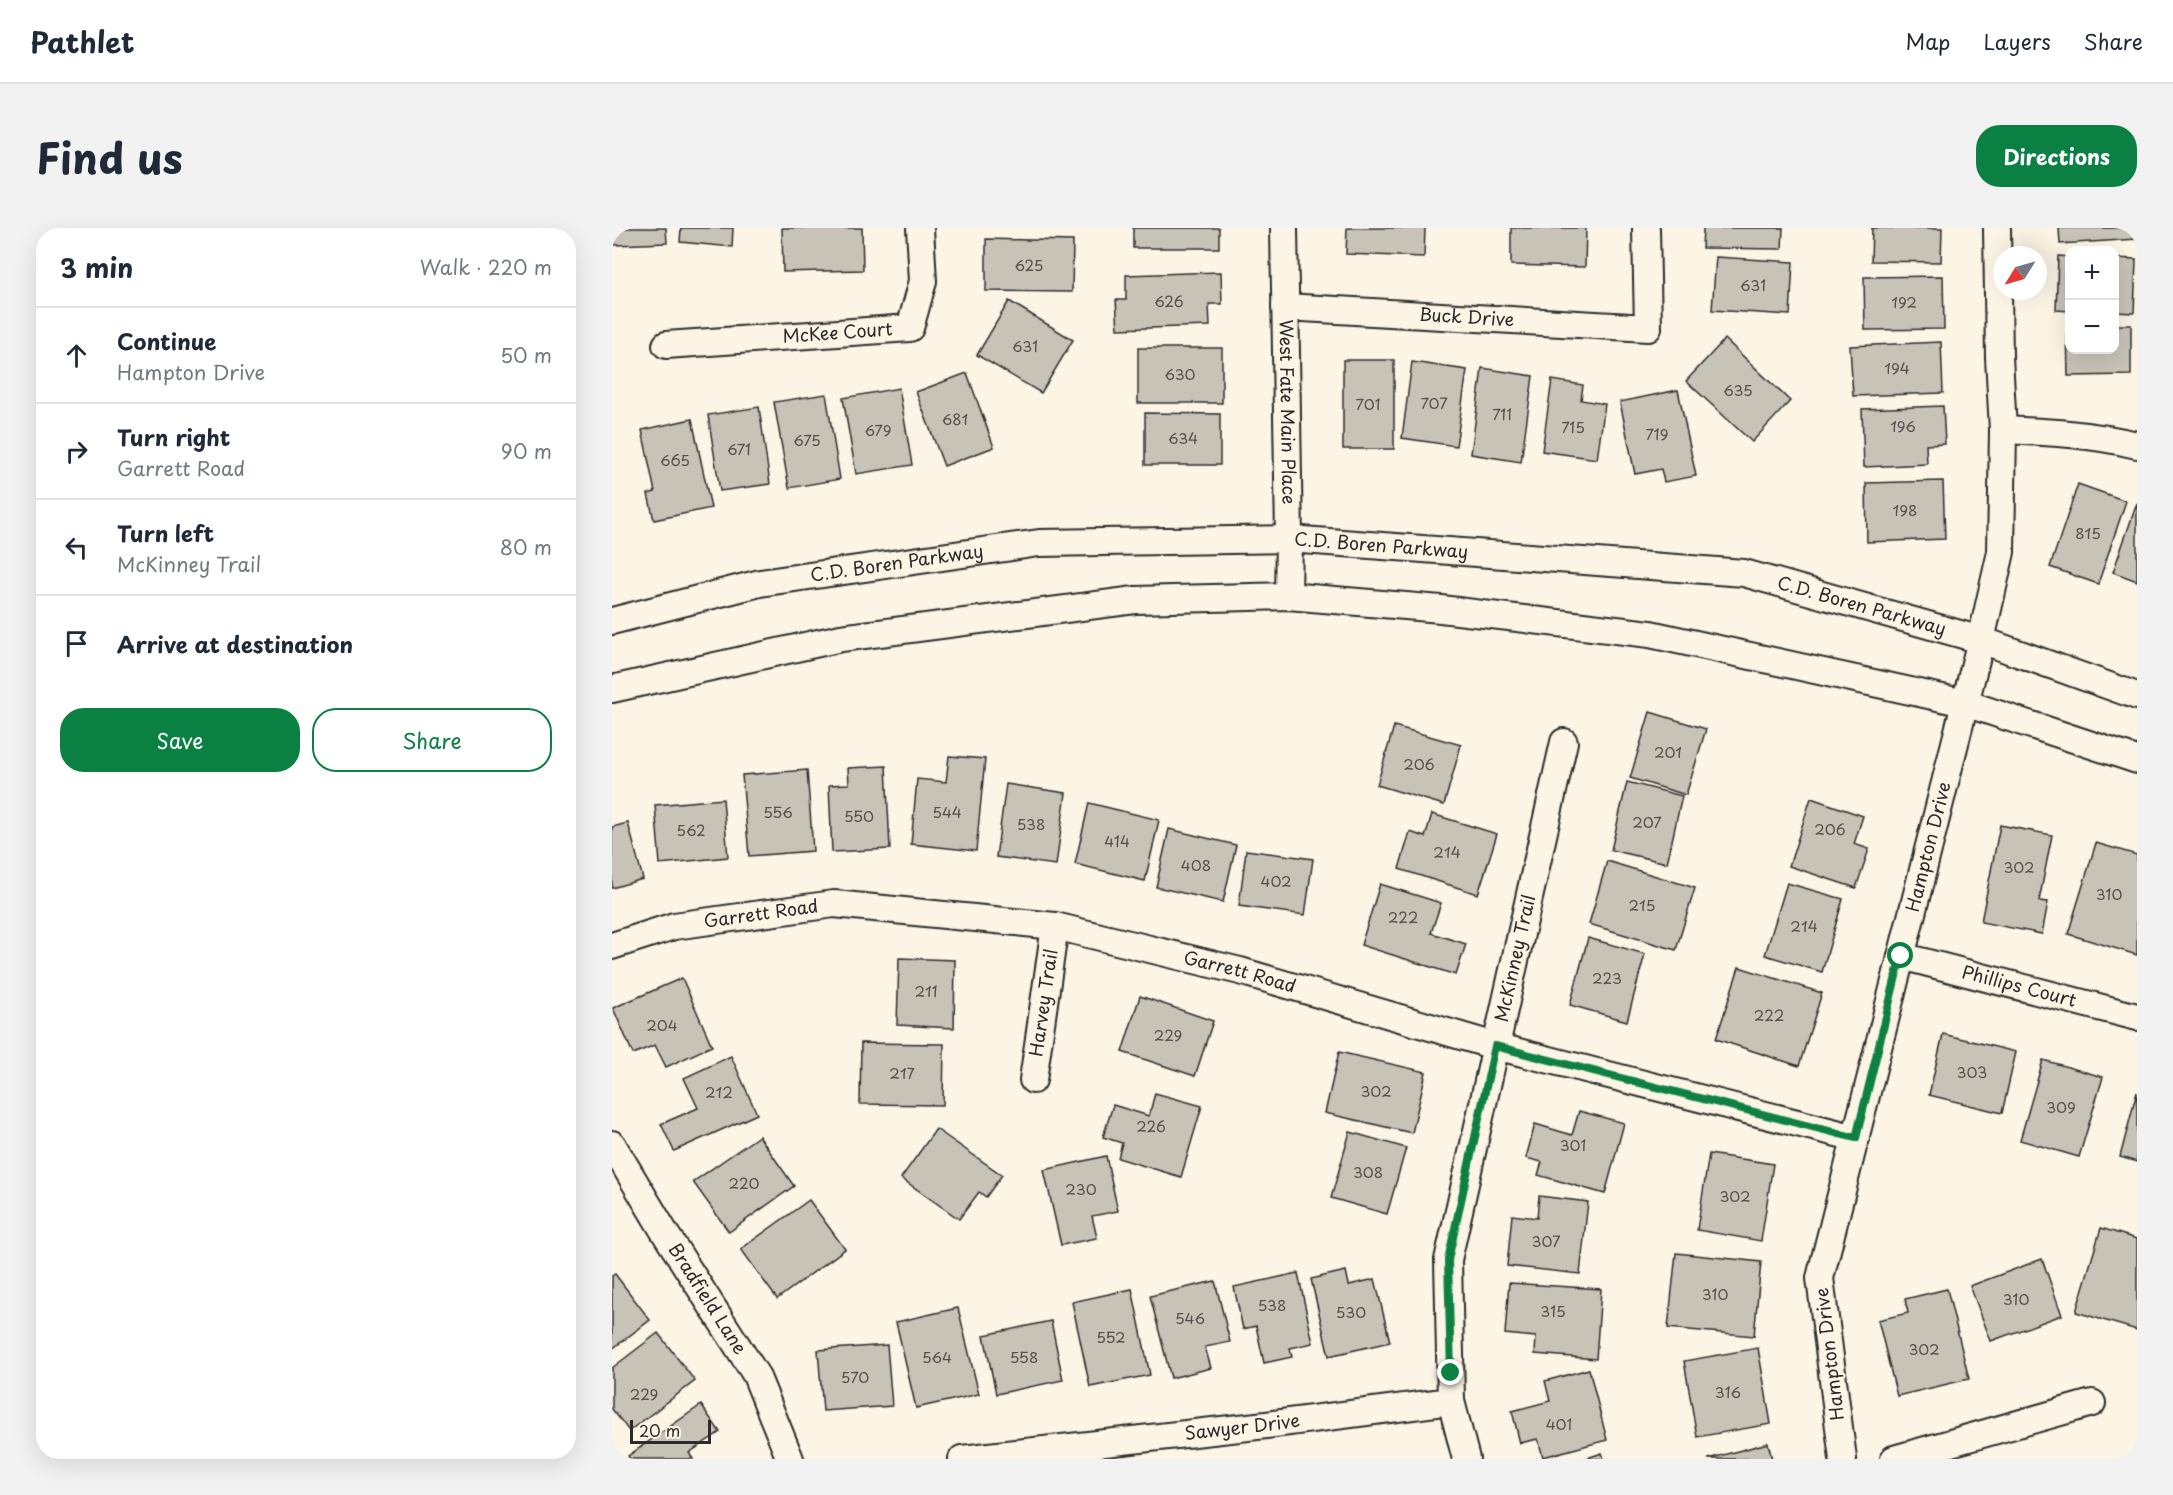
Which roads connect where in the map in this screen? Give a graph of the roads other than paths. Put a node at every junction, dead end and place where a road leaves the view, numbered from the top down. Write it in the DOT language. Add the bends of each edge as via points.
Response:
graph roads {
  1 [pos="920,228"];
  2 [pos="1284,228"];
  3 [pos="1646,228"];
  4 [pos="1997,228"];
  5 [pos="1285,307"];
  6 [pos="666,345"];
  7 [pos="2003,430"];
  8 [pos="2137,445"];
  9 [pos="1290,539"];
  10 [pos="1288,596"];
  11 [pos="612,621"];
  12 [pos="1982,640"];
  13 [pos="612,689"];
  14 [pos="2137,696"];
  15 [pos="1965,703"];
  16 [pos="1564,742"];
  17 [pos="2137,760"];
  18 [pos="1055,926"];
  19 [pos="612,946"];
  20 [pos="1901,956"];
  21 [pos="2137,1017"];
  22 [pos="1495,1046"];
  23 [pos="1033,1080"];
  24 [pos="1856,1138"];
  25 [pos="612,1144"];
  26 [pos="1451,1401"];
  27 [pos="2092,1403"];
  28 [pos="790,1459"];
  29 [pos="962,1459"];
  30 [pos="1466,1459"];
  31 [pos="1843,1459"];
  32 [pos="1894,1459"];
  1 -- 6 [label="street, McKee Court" via="923,281 910,328"];
  2 -- 5 [label="street, West Fate Main Place"];
  3 -- 5 [label="street, Buck Drive" via="1648,328"];
  4 -- 7 [label="street, Hampton Drive"];
  5 -- 9 [label="street, West Fate Main Place"];
  7 -- 8 [label="street" via="2104,437"];
  7 -- 12 [label="street, Hampton Drive" via="2001,552"];
  9 -- 10 [label="street, West Fate Main Place"];
  9 -- 11 [label="street, C.D. Boren Parkway" via="1039,543 760,584"];
  9 -- 12 [label="street, C.D. Boren Parkway" via="1744,573"];
  10 -- 13 [label="street" via="1135,600 842,638"];
  10 -- 15 [label="street" via="1441,609 1650,634"];
  12 -- 14 [label="street, C.D. Boren Parkway"];
  12 -- 15 [label="street, Hampton Drive"];
  15 -- 17 [label="street"];
  15 -- 20 [label="street, Hampton Drive"];
  16 -- 22 [label="street, McKinney Trail"];
  18 -- 19 [label="street, Garrett Road" via="834,904 674,927"];
  18 -- 22 [label="street, Garrett Road" via="1240,972"];
  18 -- 23 [label="street, Harvey Trail"];
  20 -- 21 [label="street, Phillips Court"];
  20 -- 24 [label="street, Hampton Drive"];
  22 -- 24 [label="street, Garrett Road"];
  22 -- 26 [label="street, McKinney Trail" via="1448,1260"];
  24 -- 31 [label="street, Hampton Drive" via="1821,1278"];
  25 -- 28 [label="street, Bradfield Lane" via="756,1376"];
  26 -- 29 [label="street, Sawyer Drive"];
  26 -- 30 [label="street, McKinney Trail"];
  27 -- 32 [label="street"];
}
